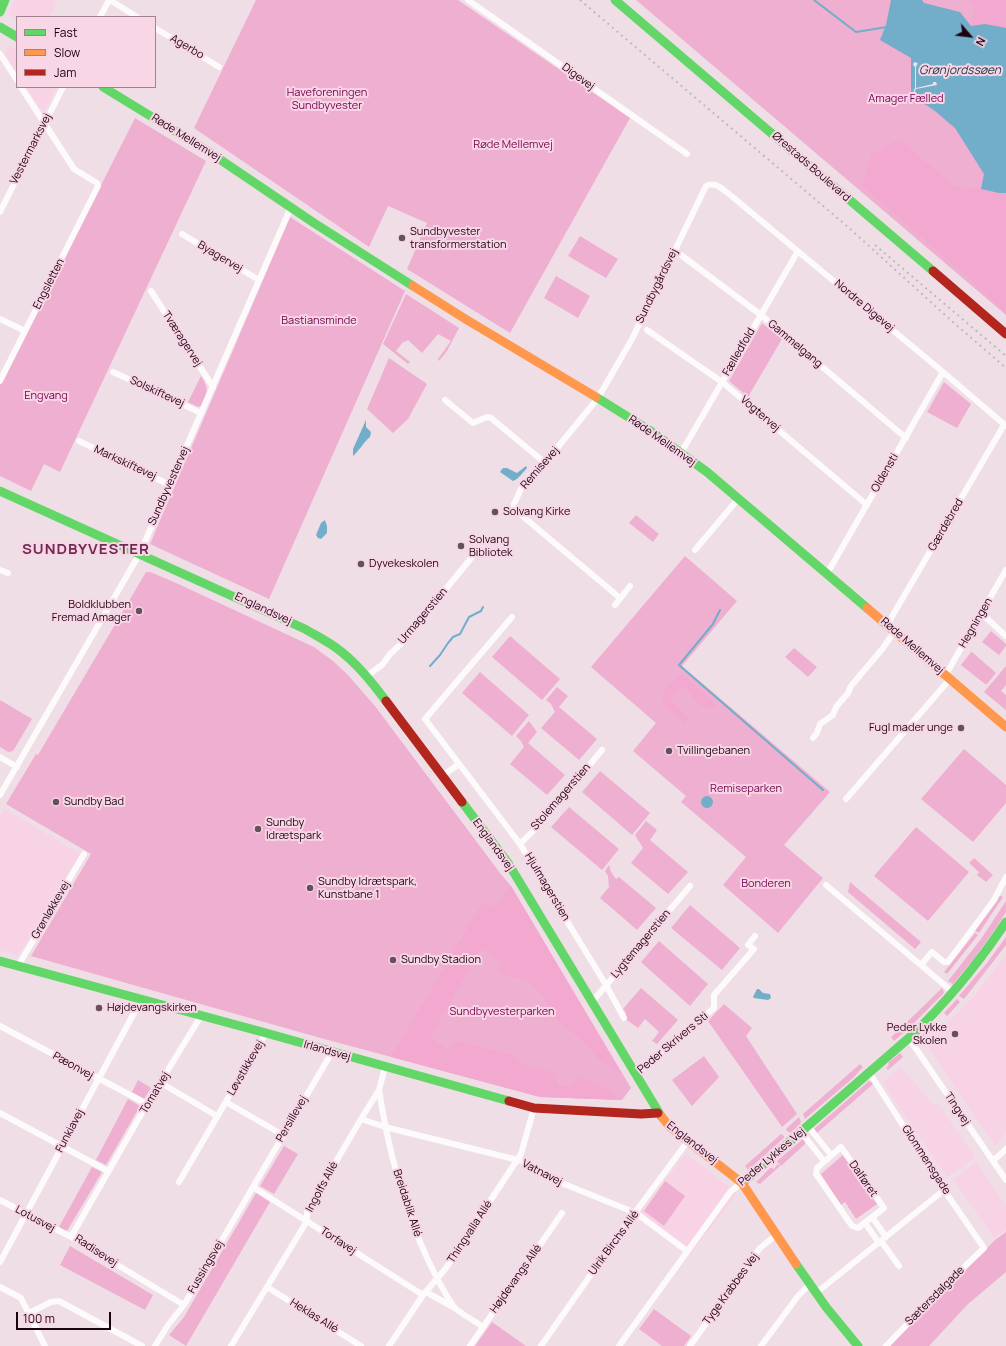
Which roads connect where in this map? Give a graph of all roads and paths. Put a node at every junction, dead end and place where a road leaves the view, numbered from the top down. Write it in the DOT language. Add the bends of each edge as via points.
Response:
graph roads {
  1 [pos="5,0"];
  2 [pos="109,0"];
  3 [pos="468,0"];
  4 [pos="615,0"];
  5 [pos="0,12"];
  6 [pos="101,16"];
  7 [pos="136,16"];
  8 [pos="0,27"];
  9 [pos="156,29"];
  10 [pos="16,36"];
  11 [pos="0,54"];
  12 [pos="219,67"];
  13 [pos="16,78"];
  14 [pos="22,88"];
  15 [pos="62,88"];
  16 [pos="105,88"];
  17 [pos="45,123"];
  18 [pos="687,154"];
  19 [pos="720,187"];
  20 [pos="291,207"];
  21 [pos="0,212"];
  22 [pos="182,234"];
  23 [pos="798,251"];
  24 [pos="681,255"];
  25 [pos="259,280"];
  26 [pos="152,291"];
  27 [pos="761,315"];
  28 [pos="0,319"];
  29 [pos="647,330"];
  30 [pos="25,331"];
  31 [pos="1006,334"];
  32 [pos="113,372"];
  33 [pos="943,372"];
  34 [pos="0,381"];
  35 [pos="722,382"];
  36 [pos="213,387"];
  37 [pos="598,398"];
  38 [pos="445,400"];
  39 [pos="201,413"];
  40 [pos="1005,426"];
  41 [pos="906,438"];
  42 [pos="79,441"];
  43 [pos="681,453"];
  44 [pos="544,462"];
  45 [pos="170,485"];
  46 [pos="0,490"];
  47 [pos="738,499"];
  48 [pos="867,505"];
  49 [pos="695,550"];
  50 [pos="476,552"];
  51 [pos="140,553"];
  52 [pos="0,570"];
  53 [pos="1006,570"];
  54 [pos="8,573"];
  55 [pos="827,574"];
  56 [pos="630,586"];
  57 [pos="620,598"];
  58 [pos="615,605"];
  59 [pos="981,613"];
  60 [pos="512,617"];
  61 [pos="887,624"];
  62 [pos="894,632"];
  63 [pos="1006,636"];
  64 [pos="367,676"];
  65 [pos="948,677"];
  66 [pos="1006,727"];
  67 [pos="813,738"];
  68 [pos="602,750"];
  69 [pos="0,757"];
  70 [pos="459,764"];
  71 [pos="16,767"];
  72 [pos="442,776"];
  73 [pos="0,795"];
  74 [pos="846,799"];
  75 [pos="520,844"];
  76 [pos="84,854"];
  77 [pos="1006,877"];
  78 [pos="826,885"];
  79 [pos="690,886"];
  80 [pos="1006,922"];
  81 [pos="755,936"];
  82 [pos="0,961"];
  83 [pos="921,965"];
  84 [pos="18,966"];
  85 [pos="606,985"];
  86 [pos="954,993"];
  87 [pos="141,1000"];
  88 [pos="592,1002"];
  89 [pos="202,1016"];
  90 [pos="624,1018"];
  91 [pos="0,1026"];
  92 [pos="266,1033"];
  93 [pos="910,1037"];
  94 [pos="332,1052"];
  95 [pos="385,1067"];
  96 [pos="869,1072"];
  97 [pos="635,1076"];
  98 [pos="98,1079"];
  99 [pos="161,1083"];
  100 [pos="379,1090"];
  101 [pos="226,1102"];
  102 [pos="148,1104"];
  103 [pos="534,1108"];
  104 [pos="0,1113"];
  105 [pos="658,1113"];
  106 [pos="218,1116"];
  107 [pos="361,1119"];
  108 [pos="385,1127"];
  109 [pos="804,1129"];
  110 [pos="283,1135"];
  111 [pos="688,1140"];
  112 [pos="62,1146"];
  113 [pos="1006,1149"];
  114 [pos="832,1155"];
  115 [pos="516,1161"];
  116 [pos="824,1161"];
  117 [pos="993,1161"];
  118 [pos="108,1170"];
  119 [pos="1006,1180"];
  120 [pos="179,1182"];
  121 [pos="742,1183"];
  122 [pos="253,1187"];
  123 [pos="944,1190"];
  124 [pos="0,1200"];
  125 [pos="562,1213"];
  126 [pos="636,1213"];
  127 [pos="26,1214"];
  128 [pos="872,1217"];
  129 [pos="307,1221"];
  130 [pos="865,1223"];
  131 [pos="776,1234"];
  132 [pos="71,1238"];
  133 [pos="882,1240"];
  134 [pos="984,1248"];
  135 [pos="687,1250"];
  136 [pos="0,1262"];
  137 [pos="899,1266"];
  138 [pos="437,1278"];
  139 [pos="810,1284"];
  140 [pos="0,1287"];
  141 [pos="267,1287"];
  142 [pos="816,1293"];
  143 [pos="425,1294"];
  144 [pos="184,1305"];
  145 [pos="456,1309"];
  146 [pos="29,1313"];
  147 [pos="483,1327"];
  148 [pos="45,1346"];
  149 [pos="142,1346"];
  150 [pos="155,1346"];
  151 [pos="231,1346"];
  152 [pos="361,1346"];
  153 [pos="389,1346"];
  154 [pos="470,1346"];
  155 [pos="541,1346"];
  156 [pos="619,1346"];
  157 [pos="690,1346"];
  158 [pos="761,1346"];
  159 [pos="858,1346"];
  160 [pos="886,1346"];
  1 -- 5 [label="street"];
  2 -- 6 [label="street"];
  2 -- 7 [label="street"];
  3 -- 18 [label="street, Digevej"];
  4 -- 31 [label="street, Ørestads Boulevard"];
  8 -- 10 [label="street"];
  9 -- 12 [label="street, Agerbo"];
  11 -- 13 [label="street"];
  14 -- 17 [label="street"];
  15 -- 17 [label="street, Vestermarksvej"];
  16 -- 20 [label="street, Røde Mellemvej" via="206,150"];
  17 -- 21 [label="street, Vestermarksvej"];
  17 -- 30 [label="street, Engsletten" via="74,169 98,186"];
  19 -- 23 [label="street, Nordre Digevej"];
  19 -- 37 [label="street, Sundbygårdsvej" via="713,184 706,186 632,339"];
  20 -- 25 [label="street, Sundbyvestervej"];
  20 -- 37 [label="street, Røde Mellemvej" via="467,320"];
  22 -- 25 [label="street, Byagervej"];
  23 -- 27 [label="street, Fælledfold"];
  23 -- 33 [label="street, Nordre Digevej"];
  24 -- 27 [label="street, Gammelgang"];
  25 -- 36 [label="street, Sundbyvestervej"];
  26 -- 36 [label="street, Tværagervej"];
  27 -- 35 [label="street, Fælledfold"];
  27 -- 41 [label="street, Gammelgang"];
  28 -- 30 [label="street"];
  29 -- 35 [label="street, Vogtervej"];
  30 -- 34 [label="street, Engsletten"];
  32 -- 39 [label="street, Solskiftevej"];
  33 -- 40 [label="street, Nordre Digevej"];
  33 -- 41 [label="street, Oldensti"];
  35 -- 43 [label="street, Fælledfold"];
  35 -- 48 [label="street, Vogtervej"];
  36 -- 39 [label="street, Sundbyvestervej"];
  37 -- 43 [label="street, Røde Mellemvej"];
  37 -- 44 [label="street, Remisevej"];
  38 -- 44 [label="street" via="473,423 486,417 491,418"];
  39 -- 45 [label="street, Sundbyvestervej"];
  40 -- 61 [label="street, Gærdebred"];
  41 -- 48 [label="street, Oldensti"];
  42 -- 45 [label="street, Markskiftevej"];
  43 -- 47 [label="street, Røde Mellemvej"];
  44 -- 57 [label="street, Remisevej" via="521,489 514,509"];
  45 -- 51 [label="street, Sundbyvestervej"];
  46 -- 51 [label="street, Englandsvej"];
  47 -- 49 [label="street"];
  47 -- 55 [label="street, Røde Mellemvej"];
  48 -- 55 [label="street, Oldensti"];
  50 -- 64 [label="street, Urmagerstien" via="402,643 383,664"];
  51 -- 64 [label="street, Englandsvej" via="305,628 334,646"];
  51 -- 71 [label="street, Sundbyvestervej"];
  52 -- 54 [label="street"];
  53 -- 59 [label="street, Hegningen"];
  55 -- 61 [label="street, Røde Mellemvej"];
  56 -- 57 [label="street"];
  57 -- 58 [label="street"];
  59 -- 63 [label="street"];
  59 -- 65 [label="street, Hegningen"];
  60 -- 70 [label="street, Hjulmagerstien" via="425,719"];
  61 -- 62 [label="street, Røde Mellemvej"];
  62 -- 65 [label="street, Røde Mellemvej"];
  62 -- 67 [label="street" via="851,686 833,715 820,724"];
  64 -- 72 [label="street, Englandsvej"];
  65 -- 66 [label="street, Røde Mellemvej"];
  65 -- 74 [label="street, Røde Mellemvej"];
  68 -- 75 [label="street, Stolemagerstien" via="542,822"];
  69 -- 71 [label="street"];
  70 -- 72 [label="street"];
  70 -- 75 [label="street, Hjulmagerstien"];
  71 -- 73 [label="street, Sundbyvestervej"];
  72 -- 88 [label="street, Englandsvej" via="508,863"];
  75 -- 85 [label="street, Hjulmagerstien"];
  76 -- 84 [label="street, Grønløkkevej"];
  77 -- 83 [label="street" via="994,900 948,962 944,962 932,952"];
  78 -- 83 [label="street"];
  79 -- 85 [label="street, Lygtemagerstien"];
  80 -- 86 [label="street, Peder Lykkes Vej"];
  81 -- 97 [label="street, Peder Skrivers Sti" via="748,944 754,949 714,995 714,1008"];
  82 -- 84 [label="street, Irlandsvej"];
  83 -- 86 [label="street"];
  84 -- 87 [label="street, Irlandsvej"];
  85 -- 88 [label="street, Lygtemagerstien"];
  85 -- 90 [label="street, Hjulmagerstien"];
  86 -- 93 [label="street, Peder Lykkes Vej"];
  87 -- 89 [label="street, Irlandsvej"];
  87 -- 98 [label="street, Funkiavej"];
  88 -- 97 [label="street, Englandsvej"];
  89 -- 92 [label="street, Irlandsvej"];
  89 -- 99 [label="street, Tomatvej"];
  91 -- 98 [label="street, Pæonvej"];
  92 -- 94 [label="street, Irlandsvej"];
  92 -- 101 [label="street, Løvstikkevej"];
  93 -- 96 [label="street, Peder Lykkes Vej"];
  93 -- 117 [label="street, Tingvej"];
  94 -- 95 [label="street, Irlandsvej"];
  94 -- 110 [label="street, Persillevej"];
  95 -- 100 [label="street, Ingolfs Allé"];
  95 -- 103 [label="street, Irlandsvej"];
  96 -- 109 [label="street, Peder Lykkes Vej"];
  96 -- 123 [label="street, Glommensgade"];
  97 -- 105 [label="street, Englandsvej"];
  98 -- 102 [label="street, Pæonvej"];
  98 -- 112 [label="street, Funkiavej"];
  99 -- 102 [label="street, Tomatvej"];
  99 -- 106 [label="street"];
  100 -- 107 [label="street, Ingolfs Allé"];
  100 -- 108 [label="street, Breidablik Allé"];
  101 -- 106 [label="street, Løvstikkevej"];
  101 -- 110 [label="street, Løvstikkevej"];
  102 -- 118 [label="street, Tomatvej"];
  103 -- 105 [label="street, Irlandsvej"];
  103 -- 115 [label="street, Thingvalla Allé" via="521,1154"];
  104 -- 112 [label="street"];
  105 -- 111 [label="street, Englandsvej" via="670,1127"];
  106 -- 120 [label="street, Løvstikkevej"];
  107 -- 108 [label="street, Vatnavej"];
  107 -- 129 [label="street, Ingolfs Allé" via="307,1211"];
  108 -- 115 [label="street, Vatnavej"];
  108 -- 138 [label="street, Breidablik Allé" via="399,1186 416,1235"];
  109 -- 114 [label="street"];
  109 -- 116 [label="street"];
  109 -- 121 [label="street, Peder Lykkes Vej"];
  110 -- 122 [label="street, Persillevej"];
  111 -- 121 [label="street, Englandsvej"];
  111 -- 126 [label="street, Ulrik Birchs Allé"];
  112 -- 118 [label="street"];
  112 -- 127 [label="street, Funkiavej"];
  113 -- 117 [label="street"];
  114 -- 116 [label="street"];
  114 -- 128 [label="street, Dalføret" via="841,1147 884,1208"];
  115 -- 126 [label="street, Vatnavej" via="526,1162 564,1184"];
  115 -- 138 [label="street, Thingvalla Allé"];
  116 -- 130 [label="street" via="817,1168 816,1174 852,1226 858,1228"];
  117 -- 119 [label="street, Tingvej"];
  118 -- 132 [label="street, Radisevej"];
  121 -- 131 [label="street, Englandsvej"];
  121 -- 135 [label="street, Peder Lykkes Vej" via="731,1191"];
  122 -- 129 [label="street, Torfavej"];
  122 -- 144 [label="street, Fussingsvej"];
  123 -- 133 [label="street"];
  123 -- 134 [label="street, Glommensgade"];
  124 -- 127 [label="street, Lotusvej"];
  125 -- 147 [label="street, Højdevangs Allé"];
  126 -- 135 [label="street, Vatnavej"];
  126 -- 155 [label="street, Ulrik Birchs Allé"];
  127 -- 132 [label="street, Lotusvej"];
  127 -- 136 [label="street, Funkiavej"];
  128 -- 130 [label="street, Dalføret"];
  128 -- 133 [label="street"];
  129 -- 141 [label="street, Ingolfs Allé"];
  129 -- 143 [label="street, Torfavej"];
  130 -- 133 [label="street"];
  131 -- 139 [label="street, Englandsvej"];
  131 -- 157 [label="street, Tyge Krabbes Vej" via="763,1244"];
  132 -- 144 [label="street, Radisevej"];
  133 -- 137 [label="street"];
  133 -- 142 [label="street"];
  134 -- 160 [label="street, Sætersdalgade"];
  135 -- 156 [label="street, Peder Lykkes Vej"];
  138 -- 143 [label="street, Thingvalla Allé"];
  138 -- 145 [label="street, Breidablik Allé"];
  139 -- 142 [label="street, Englandsvej"];
  139 -- 158 [label="street"];
  140 -- 146 [label="street" via="21,1298"];
  141 -- 151 [label="street, Ingolfs Allé"];
  141 -- 152 [label="street, Heklas Allé"];
  142 -- 159 [label="street, Englandsvej"];
  143 -- 145 [label="street, Breidablik Allé"];
  143 -- 153 [label="street, Thingvalla Allé"];
  144 -- 150 [label="street, Fussingsvej"];
  145 -- 147 [label="street, Breidablik Allé"];
  146 -- 148 [label="street"];
  146 -- 149 [label="street" via="51,1302 59,1301"];
  147 -- 154 [label="street, Højdevangs Allé"];
}
